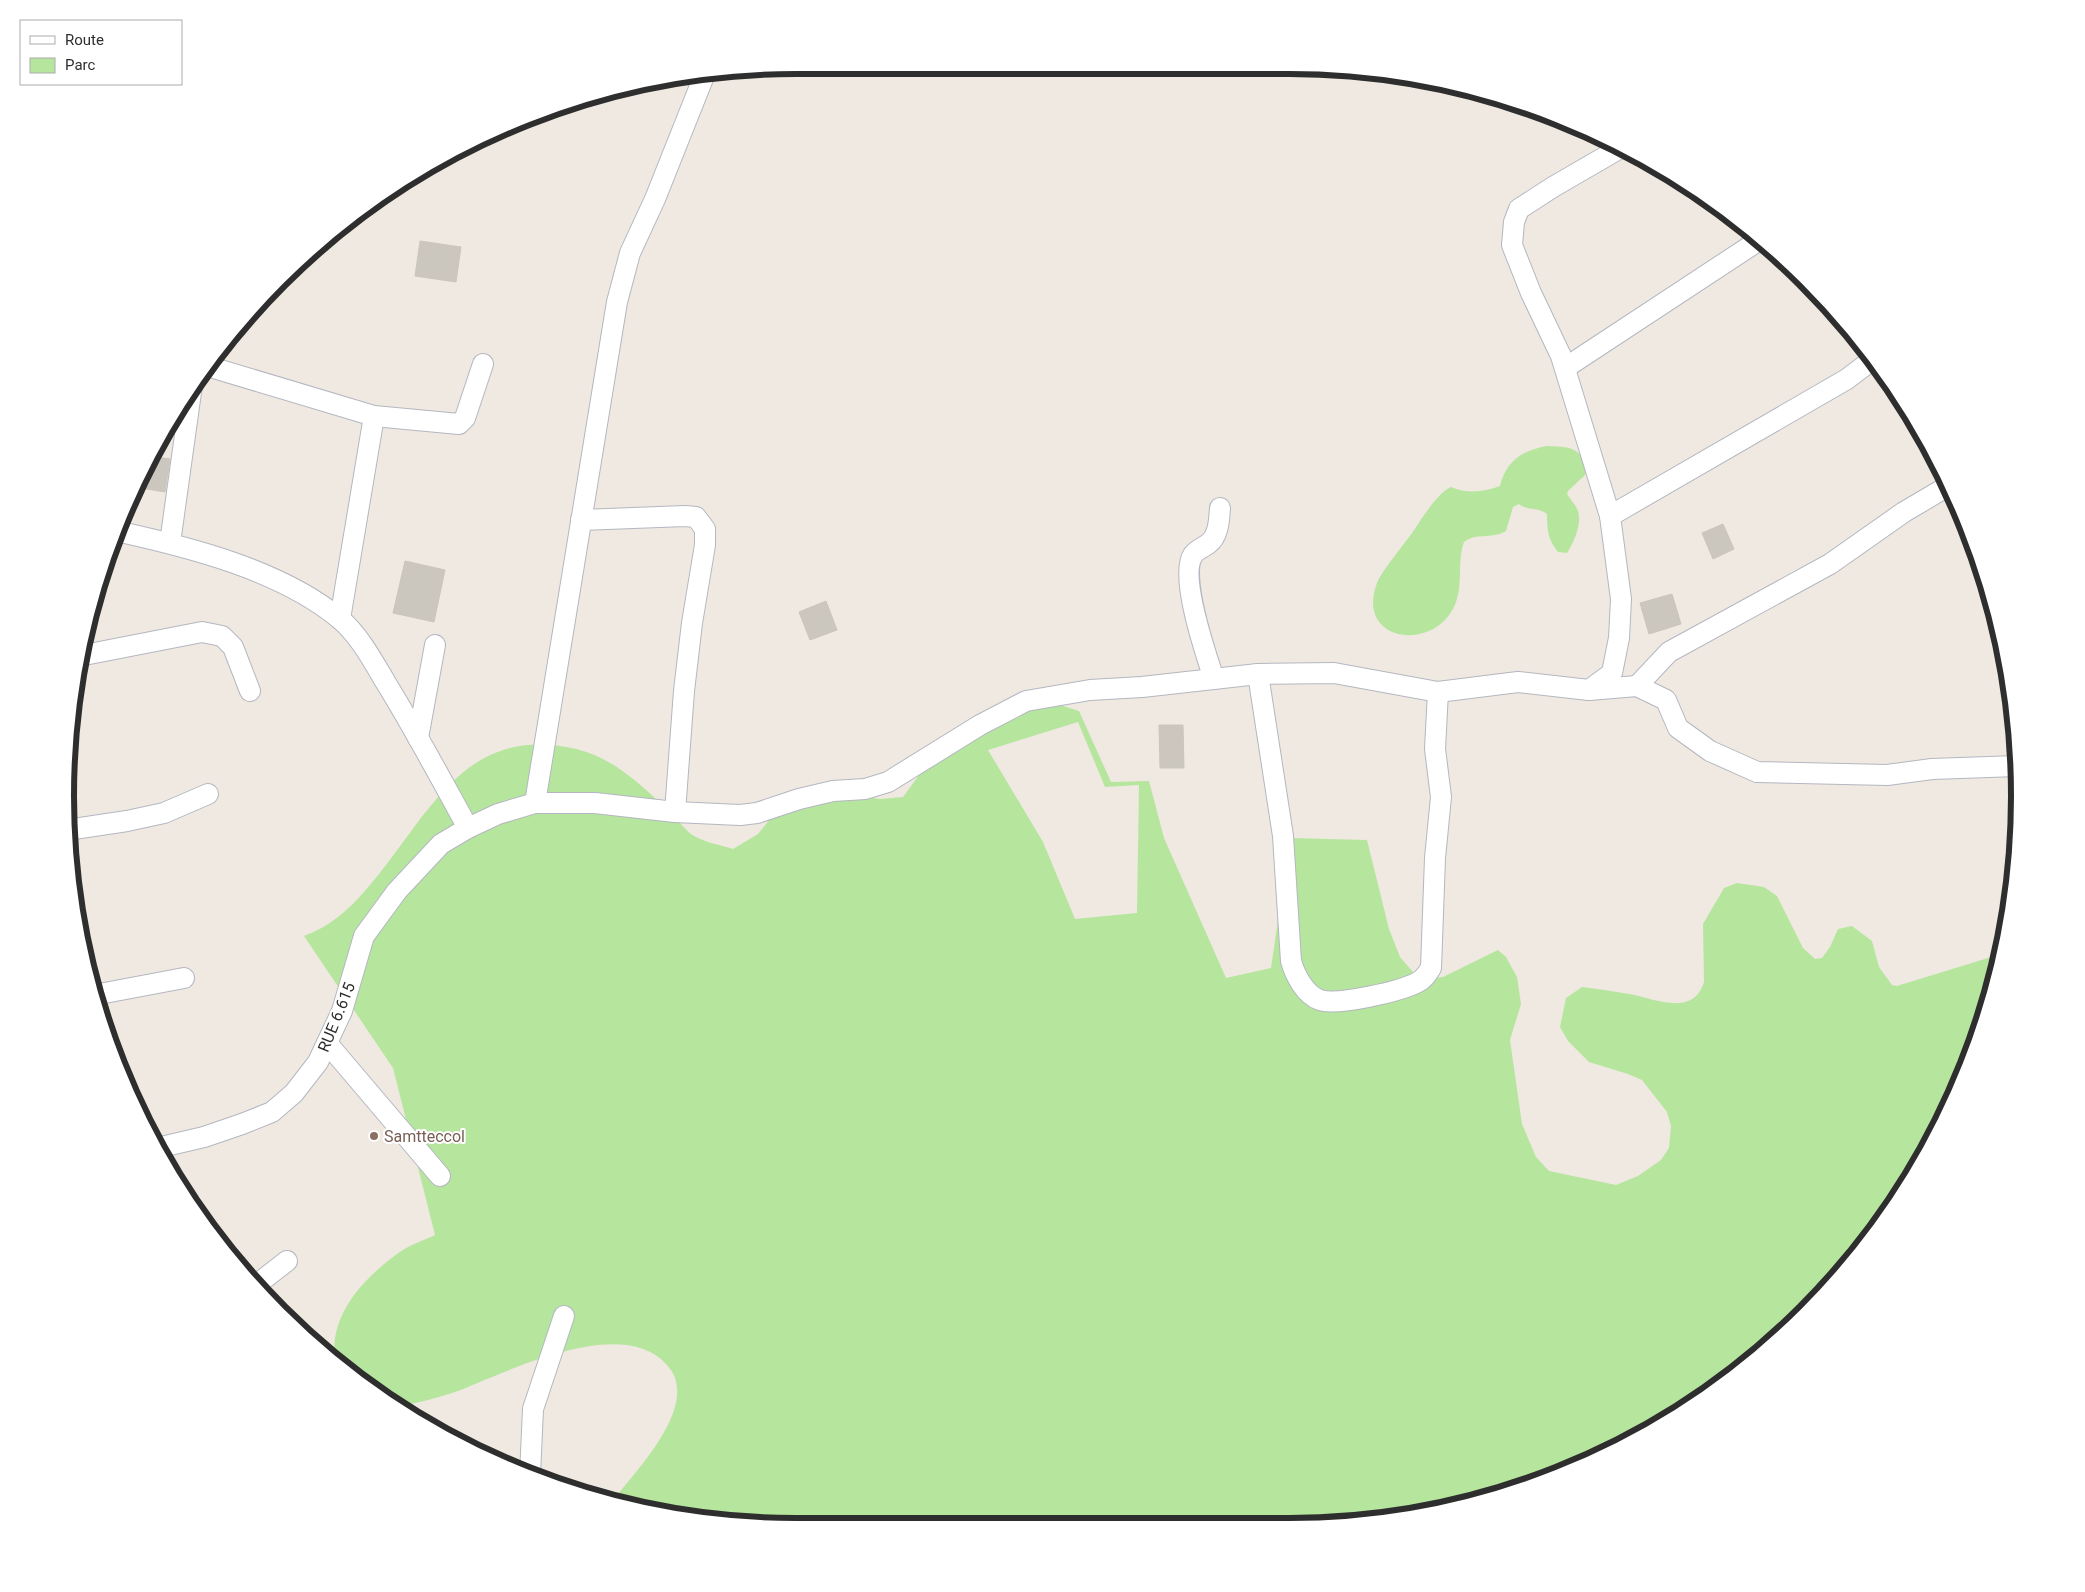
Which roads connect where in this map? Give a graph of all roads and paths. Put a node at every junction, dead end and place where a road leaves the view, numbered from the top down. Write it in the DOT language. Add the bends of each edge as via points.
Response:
graph roads {
  1 [pos="702,80"];
  2 [pos="1614,151"];
  3 [pos="1754,244"];
  4 [pos="483,364"];
  5 [pos="1867,364"];
  6 [pos="214,368"];
  7 [pos="1565,368"];
  8 [pos="189,405"];
  9 [pos="374,416"];
  10 [pos="1942,489"];
  11 [pos="1220,508"];
  12 [pos="1610,516"];
  13 [pos="581,520"];
  14 [pos="124,533"];
  15 [pos="170,543"];
  16 [pos="340,619"];
  17 [pos="435,645"];
  18 [pos="88,654"];
  19 [pos="1258,674"];
  20 [pos="1214,679"];
  21 [pos="1637,686"];
  22 [pos="1589,690"];
  23 [pos="250,691"];
  24 [pos="1438,692"];
  25 [pos="418,738"];
  26 [pos="2010,766"];
  27 [pos="208,794"];
  28 [pos="535,803"];
  29 [pos="675,812"];
  30 [pos="468,828"];
  31 [pos="75,829"];
  32 [pos="184,978"];
  33 [pos="101,993"];
  34 [pos="327,1043"];
  35 [pos="165,1146"];
  36 [pos="440,1176"];
  37 [pos="287,1261"];
  38 [pos="261,1281"];
  39 [pos="564,1316"];
  40 [pos="530,1467"];
  1 -- 13 [label="street" via="630,253 617,302"];
  2 -- 7 [label="street" via="1519,209 1514,222 1512,245"];
  3 -- 7 [label="street"];
  4 -- 9 [label="street" via="465,418 459,424"];
  5 -- 12 [label="street" via="1848,379"];
  6 -- 9 [label="street"];
  7 -- 12 [label="street"];
  8 -- 15 [label="street"];
  9 -- 16 [label="street"];
  10 -- 21 [label="street" via="1830,564 1669,652"];
  11 -- 20 [label="street" via="1217,531 1211,542 1193,554 1188,567 1189,584"];
  12 -- 22 [label="street" via="1620,599 1619,638 1612,673"];
  13 -- 28 [label="street"];
  13 -- 29 [label="street" via="685,516 696,517 705,529 684,691"];
  14 -- 15 [label="street"];
  15 -- 16 [label="street" via="244,567 300,592"];
  16 -- 25 [label="street" via="365,648"];
  17 -- 25 [label="street"];
  18 -- 23 [label="street" via="202,632 222,636 232,647"];
  19 -- 20 [label="street, RUE 6.615"];
  19 -- 24 [label="street, RUE 6.615" via="1334,673"];
  19 -- 24 [label="street" via="1283,836 1291,961 1302,986 1319,1000 1379,995 1416,983 1431,968 1441,797 1435,749"];
  20 -- 29 [label="street, RUE 6.615" via="1090,690 1026,701 980,725 888,782 799,799 757,813"];
  21 -- 22 [label="street, RUE 6.615"];
  21 -- 26 [label="street" via="1666,700 1678,728 1710,751 1757,772 1887,775 1932,769"];
  22 -- 24 [label="street, RUE 6.615" via="1518,682"];
  25 -- 30 [label="street"];
  27 -- 31 [label="street" via="164,812"];
  28 -- 29 [label="street, RUE 6.615" via="595,803"];
  28 -- 30 [label="street, RUE 6.615" via="498,814"];
  30 -- 34 [label="street, RUE 6.615" via="435,851 397,891 364,936 342,1011"];
  32 -- 33 [label="street"];
  34 -- 35 [label="street, RUE 6.615" via="318,1062 294,1093 272,1112 204,1137"];
  34 -- 36 [label="street"];
  37 -- 38 [label="street"];
  39 -- 40 [label="street" via="533,1408"];
}
